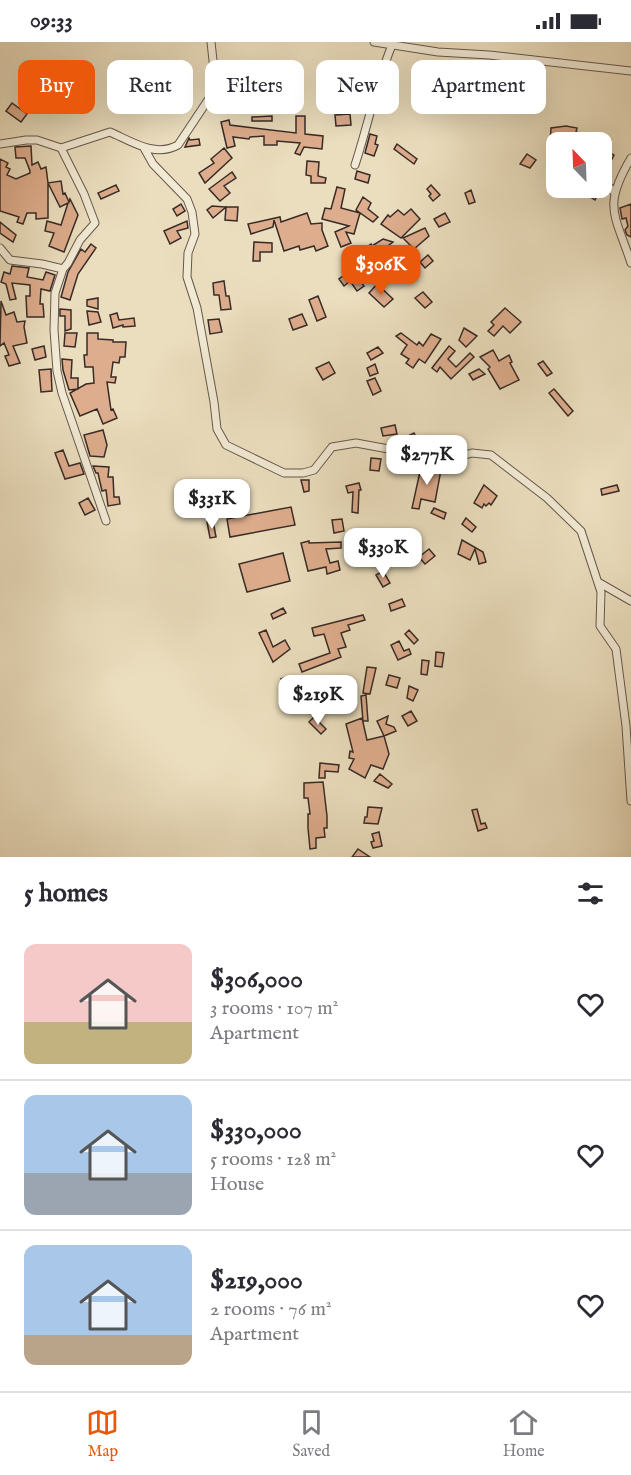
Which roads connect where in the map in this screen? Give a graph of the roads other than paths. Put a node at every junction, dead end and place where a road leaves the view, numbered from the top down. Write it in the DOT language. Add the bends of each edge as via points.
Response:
graph roads {
  1 [pos="212,42"];
  2 [pos="374,42"];
  3 [pos="392,45"];
  4 [pos="631,71"];
  5 [pos="0,144"];
  6 [pos="61,148"];
  7 [pos="144,148"];
  8 [pos="631,158"];
  9 [pos="355,165"];
  10 [pos="612,190"];
  11 [pos="615,193"];
  12 [pos="0,248"];
  13 [pos="631,263"];
  14 [pos="63,268"];
  15 [pos="106,522"];
  16 [pos="598,582"];
  17 [pos="631,602"];
  18 [pos="631,801"];
  1 -- 7 [label="street" via="212,94 200,114 170,150"];
  2 -- 3 [label="street"];
  3 -- 4 [label="street"];
  3 -- 9 [label="street"];
  5 -- 6 [label="street" via="37,140"];
  6 -- 7 [label="street" via="110,132"];
  6 -- 14 [label="street" via="95,223"];
  7 -- 16 [label="street" via="153,164 187,199 192,212 195,234 188,253 187,277 197,308 217,429 226,445 294,473 314,470 332,447 356,443 448,460 472,453 491,455 547,498 581,531"];
  8 -- 11 [label="street" via="617,181"];
  10 -- 11 [label="street"];
  11 -- 13 [label="street" via="613,216"];
  12 -- 14 [label="street" via="10,260"];
  14 -- 15 [label="street" via="55,293 57,371"];
  16 -- 17 [label="street"];
  16 -- 18 [label="street" via="600,626 616,649"];
}
